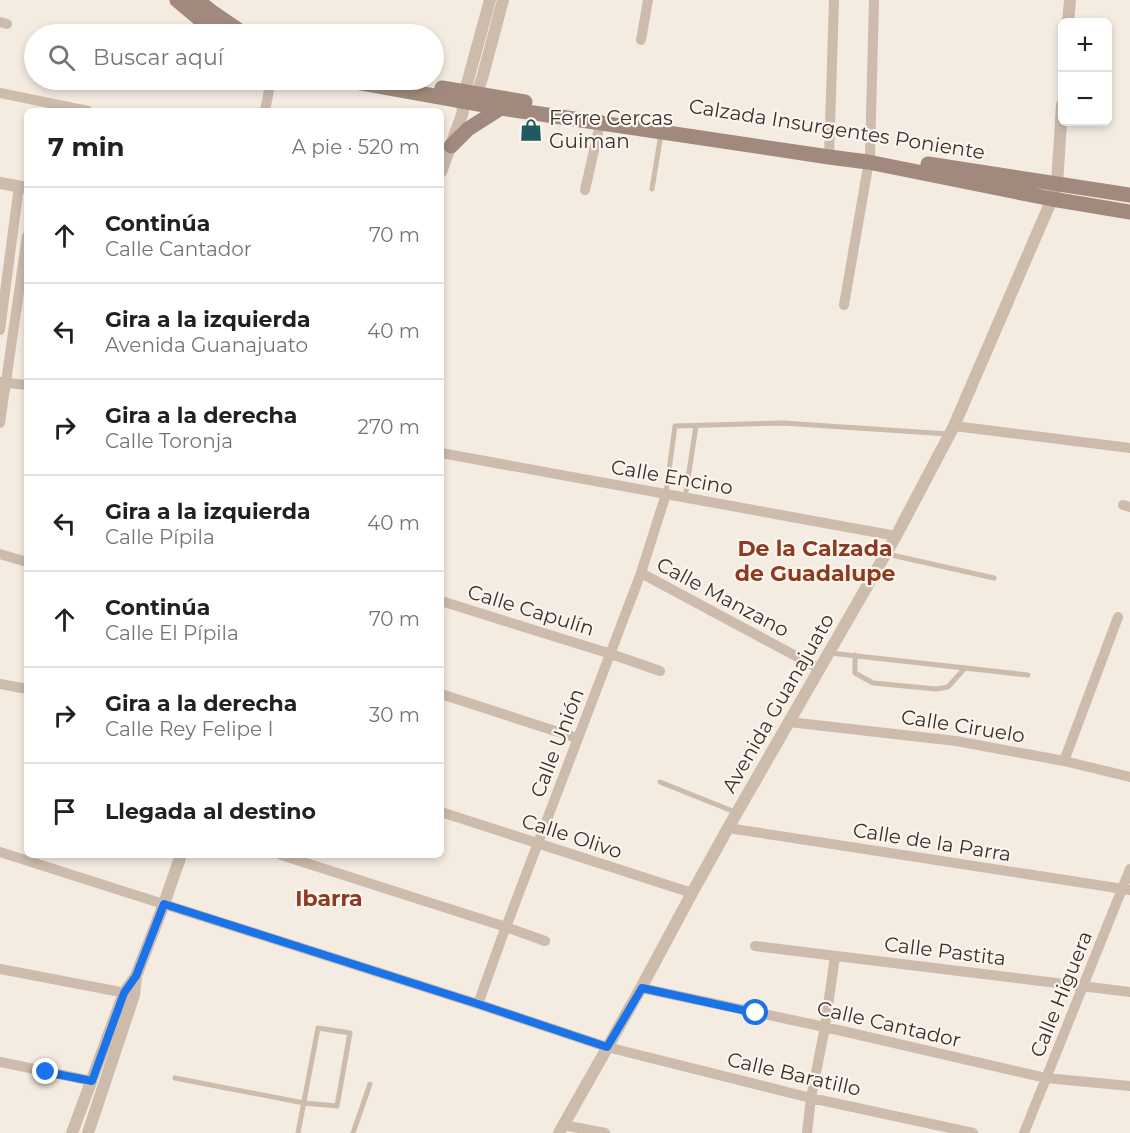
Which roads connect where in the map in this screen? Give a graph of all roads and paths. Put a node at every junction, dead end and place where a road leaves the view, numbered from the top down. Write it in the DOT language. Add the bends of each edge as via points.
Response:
graph roads {
  1 [pos="177,0"];
  2 [pos="197,0"];
  3 [pos="490,0"];
  4 [pos="503,0"];
  5 [pos="648,0"];
  6 [pos="834,0"];
  7 [pos="874,0"];
  8 [pos="1070,0"];
  9 [pos="213,18"];
  10 [pos="1068,18"];
  11 [pos="641,39"];
  12 [pos="269,90"];
  13 [pos="406,90"];
  14 [pos="431,90"];
  15 [pos="0,93"];
  16 [pos="468,101"];
  17 [pos="73,108"];
  18 [pos="266,108"];
  19 [pos="501,108"];
  20 [pos="537,108"];
  21 [pos="600,124"];
  22 [pos="1060,126"];
  23 [pos="662,132"];
  24 [pos="451,146"];
  25 [pos="829,153"];
  26 [pos="869,158"];
  27 [pos="444,164"];
  28 [pos="0,183"];
  29 [pos="23,187"];
  30 [pos="652,189"];
  31 [pos="585,190"];
  32 [pos="1055,192"];
  33 [pos="1130,195"];
  34 [pos="1130,212"];
  35 [pos="24,254"];
  36 [pos="844,305"];
  37 [pos="0,330"];
  38 [pos="3,382"];
  39 [pos="24,385"];
  40 [pos="0,423"];
  41 [pos="696,426"];
  42 [pos="952,430"];
  43 [pos="1130,448"];
  44 [pos="444,454"];
  45 [pos="666,494"];
  46 [pos="685,498"];
  47 [pos="896,536"];
  48 [pos="0,554"];
  49 [pos="886,554"];
  50 [pos="24,561"];
  51 [pos="641,573"];
  52 [pos="994,578"];
  53 [pos="444,602"];
  54 [pos="1118,617"];
  55 [pos="829,653"];
  56 [pos="611,654"];
  57 [pos="855,655"];
  58 [pos="965,668"];
  59 [pos="820,669"];
  60 [pos="660,671"];
  61 [pos="1028,675"];
  62 [pos="0,684"];
  63 [pos="24,688"];
  64 [pos="444,695"];
  65 [pos="789,722"];
  66 [pos="577,738"];
  67 [pos="1064,761"];
  68 [pos="1130,777"];
  69 [pos="660,782"];
  70 [pos="444,813"];
  71 [pos="737,813"];
  72 [pos="728,828"];
  73 [pos="538,844"];
  74 [pos="0,852"];
  75 [pos="180,858"];
  76 [pos="290,858"];
  77 [pos="1130,869"];
  78 [pos="1126,890"];
  79 [pos="692,893"];
  80 [pos="164,904"];
  81 [pos="506,927"];
  82 [pos="545,941"];
  83 [pos="755,946"];
  84 [pos="835,956"];
  85 [pos="0,969"];
  86 [pos="1082,987"];
  87 [pos="642,988"];
  88 [pos="1130,992"];
  89 [pos="129,994"];
  90 [pos="478,1004"];
  91 [pos="825,1028"];
  92 [pos="607,1047"];
  93 [pos="0,1062"];
  94 [pos="175,1078"];
  95 [pos="1046,1078"];
  96 [pos="92,1081"];
  97 [pos="370,1084"];
  98 [pos="1130,1086"];
  99 [pos="811,1098"];
  100 [pos="304,1103"];
  101 [pos="561,1129"];
  102 [pos="72,1133"];
  103 [pos="88,1133"];
  104 [pos="298,1133"];
  105 [pos="353,1133"];
  106 [pos="605,1133"];
  107 [pos="807,1133"];
  108 [pos="973,1133"];
  109 [pos="1024,1133"];
  1 -- 9 [label="main road"];
  2 -- 9 [label="main road"];
  3 -- 16 [label="street"];
  4 -- 16 [label="street"];
  5 -- 11 [label="street"];
  6 -- 25 [label="street"];
  7 -- 26 [label="street"];
  8 -- 10 [label="street"];
  12 -- 18 [label="street"];
  13 -- 16 [label="main road, Calzada Insurgentes Poniente"];
  14 -- 16 [label="main road, Calzada Insurgentes Poniente"];
  15 -- 17 [label="street"];
  16 -- 19 [label="main road, Calzada Insurgentes Poniente"];
  16 -- 20 [label="main road, Calzada Insurgentes Poniente"];
  16 -- 24 [label="street"];
  19 -- 20 [label="main road, Calzada Insurgentes Poniente"];
  19 -- 24 [label="main road" via="468,129"];
  20 -- 21 [label="main road, Calzada Insurgentes Poniente"];
  20 -- 25 [label="main road, Calzada Insurgentes Poniente"];
  21 -- 23 [label="main road, Calzada Insurgentes Poniente"];
  21 -- 31 [label="street"];
  22 -- 32 [label="street, Avenida Guanajuato"];
  23 -- 25 [label="main road, Calzada Insurgentes Poniente"];
  23 -- 30 [label="lane"];
  24 -- 27 [label="street"];
  25 -- 26 [label="main road, Calzada Insurgentes Poniente"];
  26 -- 32 [label="main road, Calzada Insurgentes Poniente"];
  26 -- 36 [label="street"];
  28 -- 29 [label="street"];
  29 -- 37 [label="street"];
  32 -- 33 [label="main road"];
  32 -- 34 [label="main road"];
  32 -- 42 [label="street, Avenida Guanajuato"];
  35 -- 38 [label="street"];
  38 -- 39 [label="street"];
  38 -- 40 [label="street"];
  41 -- 42 [label="lane" via="783,423"];
  41 -- 45 [label="lane" via="675,426"];
  41 -- 46 [label="lane"];
  42 -- 43 [label="street"];
  42 -- 47 [label="street, Avenida Guanajuato"];
  44 -- 45 [label="street, Calle Encino"];
  45 -- 46 [label="street, Calle Encino"];
  45 -- 51 [label="street, Calle Unión"];
  46 -- 47 [label="street, Calle Encino"];
  47 -- 49 [label="street, Avenida Guanajuato"];
  48 -- 50 [label="street"];
  49 -- 52 [label="lane"];
  49 -- 55 [label="street, Avenida Guanajuato"];
  51 -- 56 [label="street, Calle Unión"];
  51 -- 59 [label="street, Calle Manzano"];
  53 -- 56 [label="street, Calle Capulín"];
  54 -- 67 [label="street"];
  55 -- 57 [label="lane"];
  55 -- 59 [label="street, Avenida Guanajuato"];
  56 -- 60 [label="street, Calle Capulín"];
  56 -- 66 [label="street, Calle Unión"];
  57 -- 58 [label="lane"];
  57 -- 58 [label="lane" via="855,673 873,683 936,689 948,687"];
  58 -- 61 [label="lane"];
  59 -- 65 [label="street, Avenida Guanajuato"];
  62 -- 63 [label="street"];
  64 -- 66 [label="street"];
  65 -- 67 [label="street, Calle Ciruelo" via="956,741"];
  65 -- 71 [label="street, Avenida Guanajuato"];
  66 -- 73 [label="street, Calle Unión"];
  67 -- 68 [label="street, Calle Ciruelo"];
  69 -- 71 [label="lane"];
  70 -- 73 [label="street, Calle Olivo"];
  71 -- 72 [label="street, Avenida Guanajuato"];
  72 -- 78 [label="street, Calle de la Parra"];
  72 -- 79 [label="street, Avenida Guanajuato"];
  73 -- 79 [label="street, Calle Olivo"];
  73 -- 81 [label="street, Calle Unión"];
  74 -- 80 [label="street, Calle Baratillo"];
  75 -- 80 [label="street"];
  76 -- 81 [label="street"];
  77 -- 78 [label="street, Calle Higuera"];
  78 -- 86 [label="street, Calle Higuera"];
  79 -- 87 [label="street, Avenida Guanajuato"];
  80 -- 89 [label="street"];
  80 -- 90 [label="street, Calle Baratillo"];
  81 -- 82 [label="street"];
  81 -- 90 [label="street, Calle Unión"];
  83 -- 84 [label="street, Calle Pastita"];
  84 -- 86 [label="street, Calle Pastita"];
  84 -- 91 [label="street"];
  85 -- 89 [label="street"];
  86 -- 88 [label="street, Calle Pastita"];
  86 -- 95 [label="street, Calle Higuera"];
  87 -- 91 [label="street, Calle Cantador"];
  87 -- 92 [label="street, Avenida Guanajuato"];
  89 -- 96 [label="street"];
  89 -- 103 [label="street"];
  90 -- 92 [label="street, Calle Baratillo"];
  91 -- 95 [label="street, Calle Cantador"];
  91 -- 99 [label="street"];
  92 -- 99 [label="street, Calle Baratillo"];
  92 -- 101 [label="street, Avenida Guanajuato"];
  93 -- 96 [label="street"];
  94 -- 100 [label="lane"];
  95 -- 98 [label="street, Calle Cantador"];
  95 -- 109 [label="street, Calle Higuera"];
  96 -- 102 [label="street"];
  97 -- 105 [label="lane"];
  99 -- 107 [label="street"];
  99 -- 108 [label="street, Calle Baratillo"];
  100 -- 100 [label="lane" via="337,1106 350,1033 318,1028"];
  100 -- 104 [label="lane"];
  101 -- 106 [label="street"];
}
